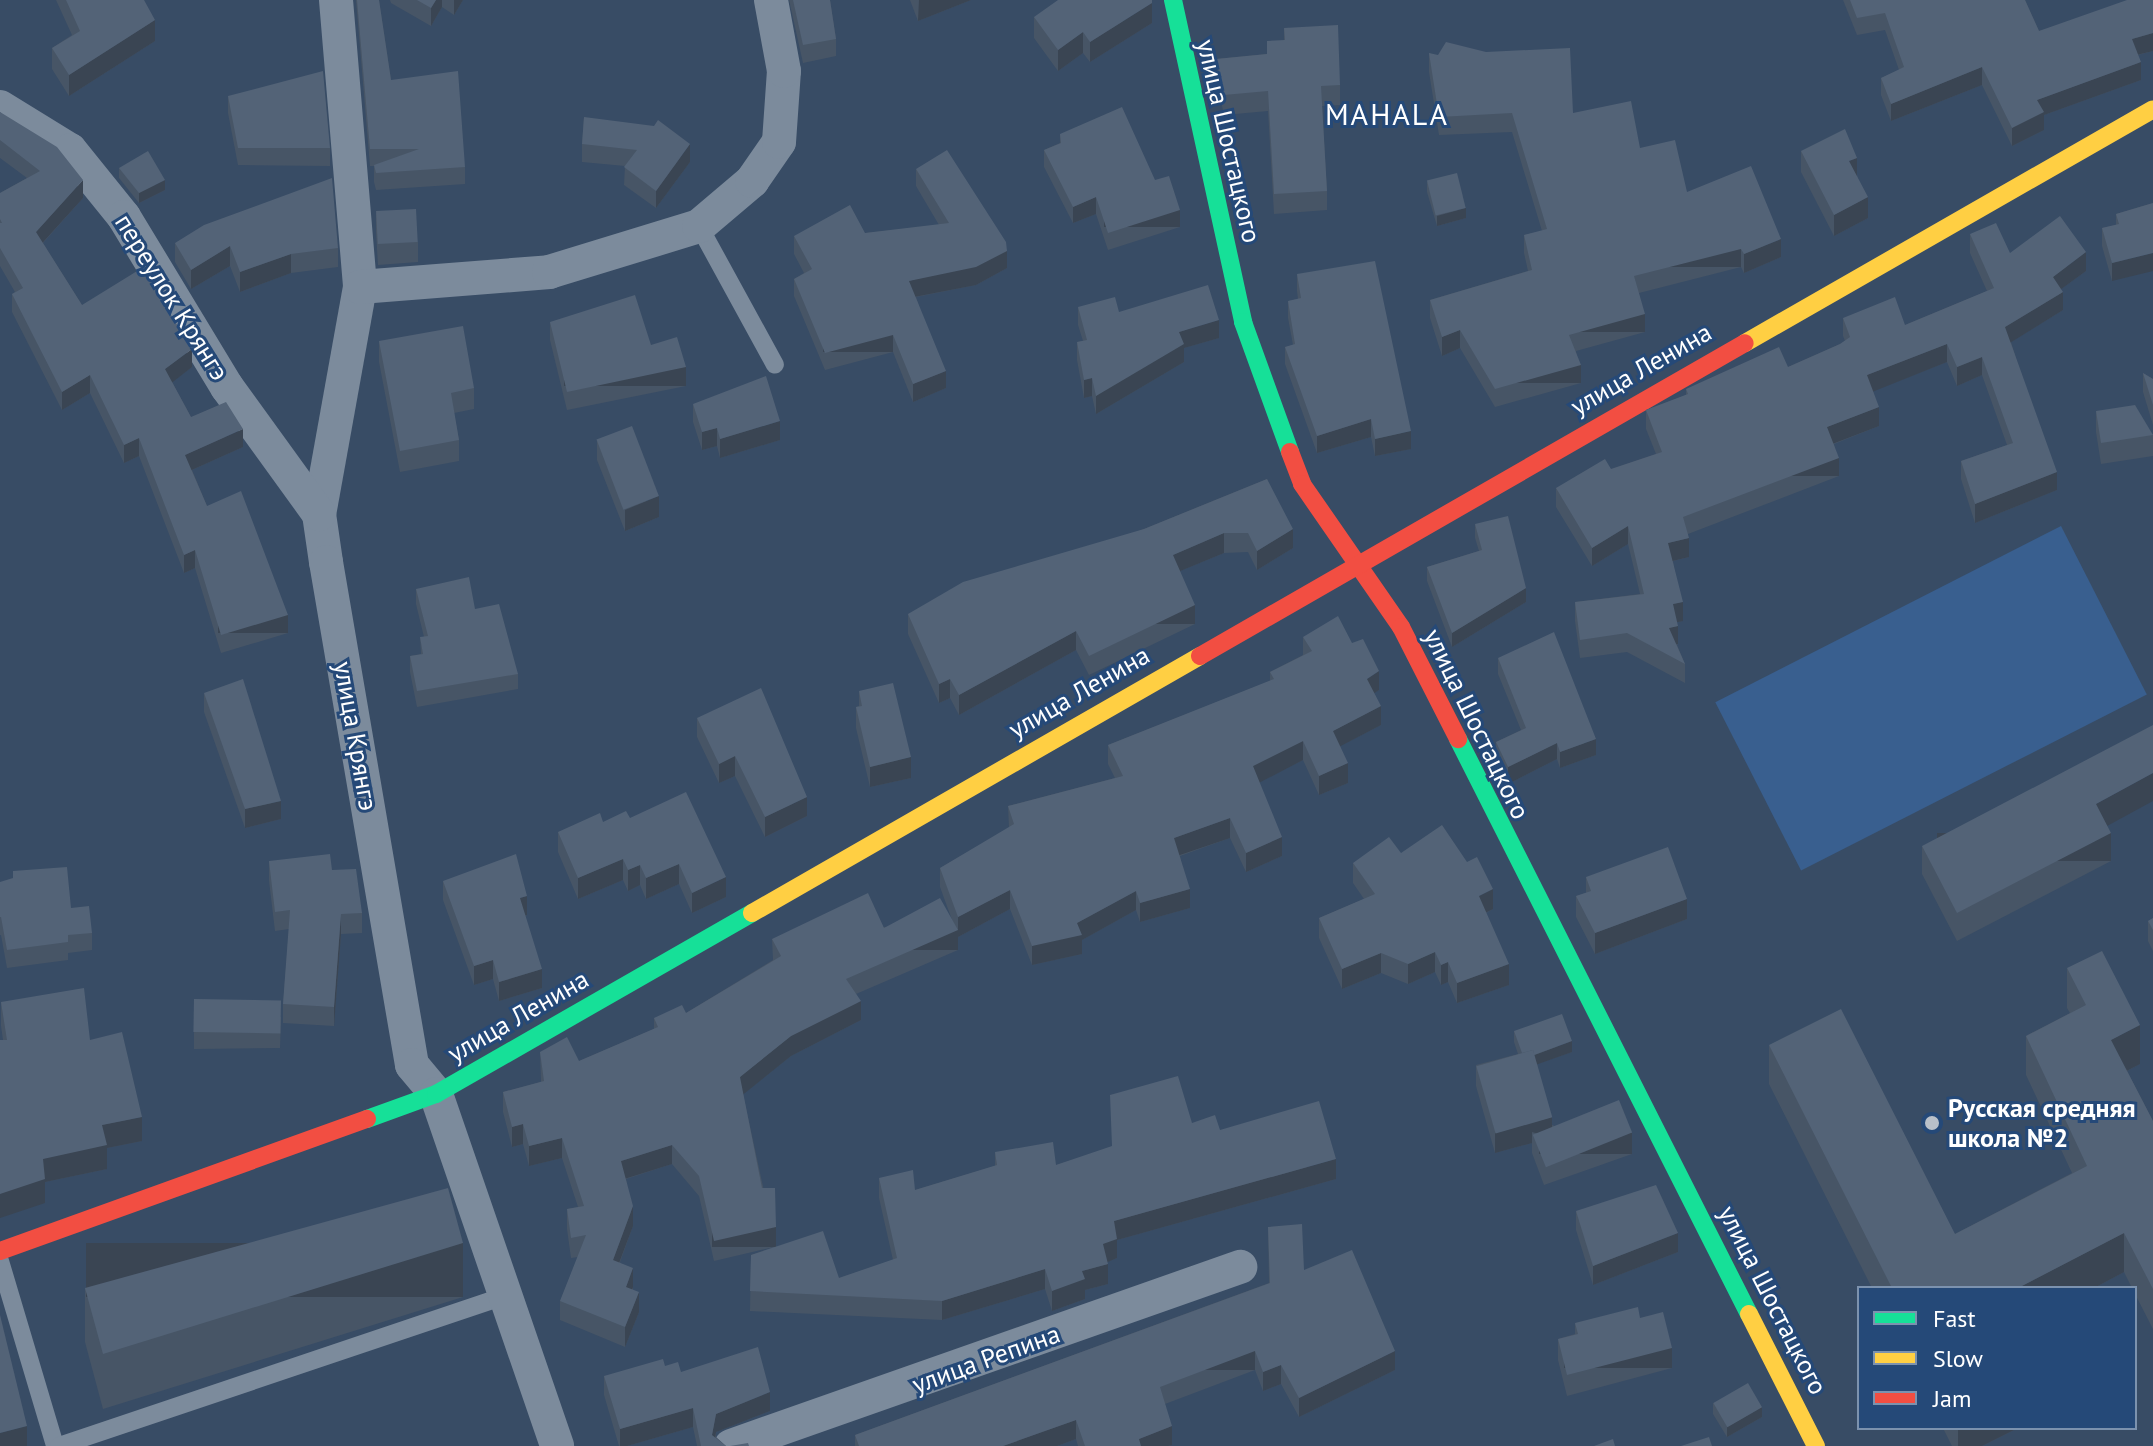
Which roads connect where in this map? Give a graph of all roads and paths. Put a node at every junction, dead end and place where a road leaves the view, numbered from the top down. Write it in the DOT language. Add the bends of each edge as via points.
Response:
graph roads {
  1 [pos="336,0"];
  2 [pos="771,0"];
  3 [pos="1171,1"];
  4 [pos="0,107"];
  5 [pos="2153,109"];
  6 [pos="699,226"];
  7 [pos="360,287"];
  8 [pos="775,365"];
  9 [pos="319,514"];
  10 [pos="1359,560"];
  11 [pos="436,1094"];
  12 [pos="0,1251"];
  13 [pos="0,1261"];
  14 [pos="1240,1267"];
  15 [pos="502,1297"];
  16 [pos="57,1446"];
  17 [pos="557,1446"];
  18 [pos="731,1446"];
  19 [pos="1816,1446"];
  1 -- 7 [label="street, улица Крянгэ"];
  2 -- 6 [label="street" via="784,71 779,142 752,181"];
  3 -- 10 [label="street, улица Шостацкого" via="1243,322 1302,484 1328,528"];
  4 -- 9 [label="street, переулок Крянгэ" via="70,150 124,217 227,387"];
  5 -- 10 [label="street, улица Ленина"];
  6 -- 7 [label="street" via="549,272"];
  6 -- 8 [label="lane"];
  7 -- 9 [label="street, улица Крянгэ"];
  9 -- 11 [label="street, улица Крянгэ" via="412,1065"];
  10 -- 11 [label="street, улица Ленина"];
  10 -- 19 [label="street, улица Шостацкого" via="1401,627"];
  11 -- 12 [label="street, улица Ленина"];
  11 -- 15 [label="street, улица Крянгэ"];
  13 -- 16 [label="lane"];
  14 -- 18 [label="street, улица Репина"];
  15 -- 16 [label="lane"];
  15 -- 17 [label="street, улица Крянгэ"];
}
